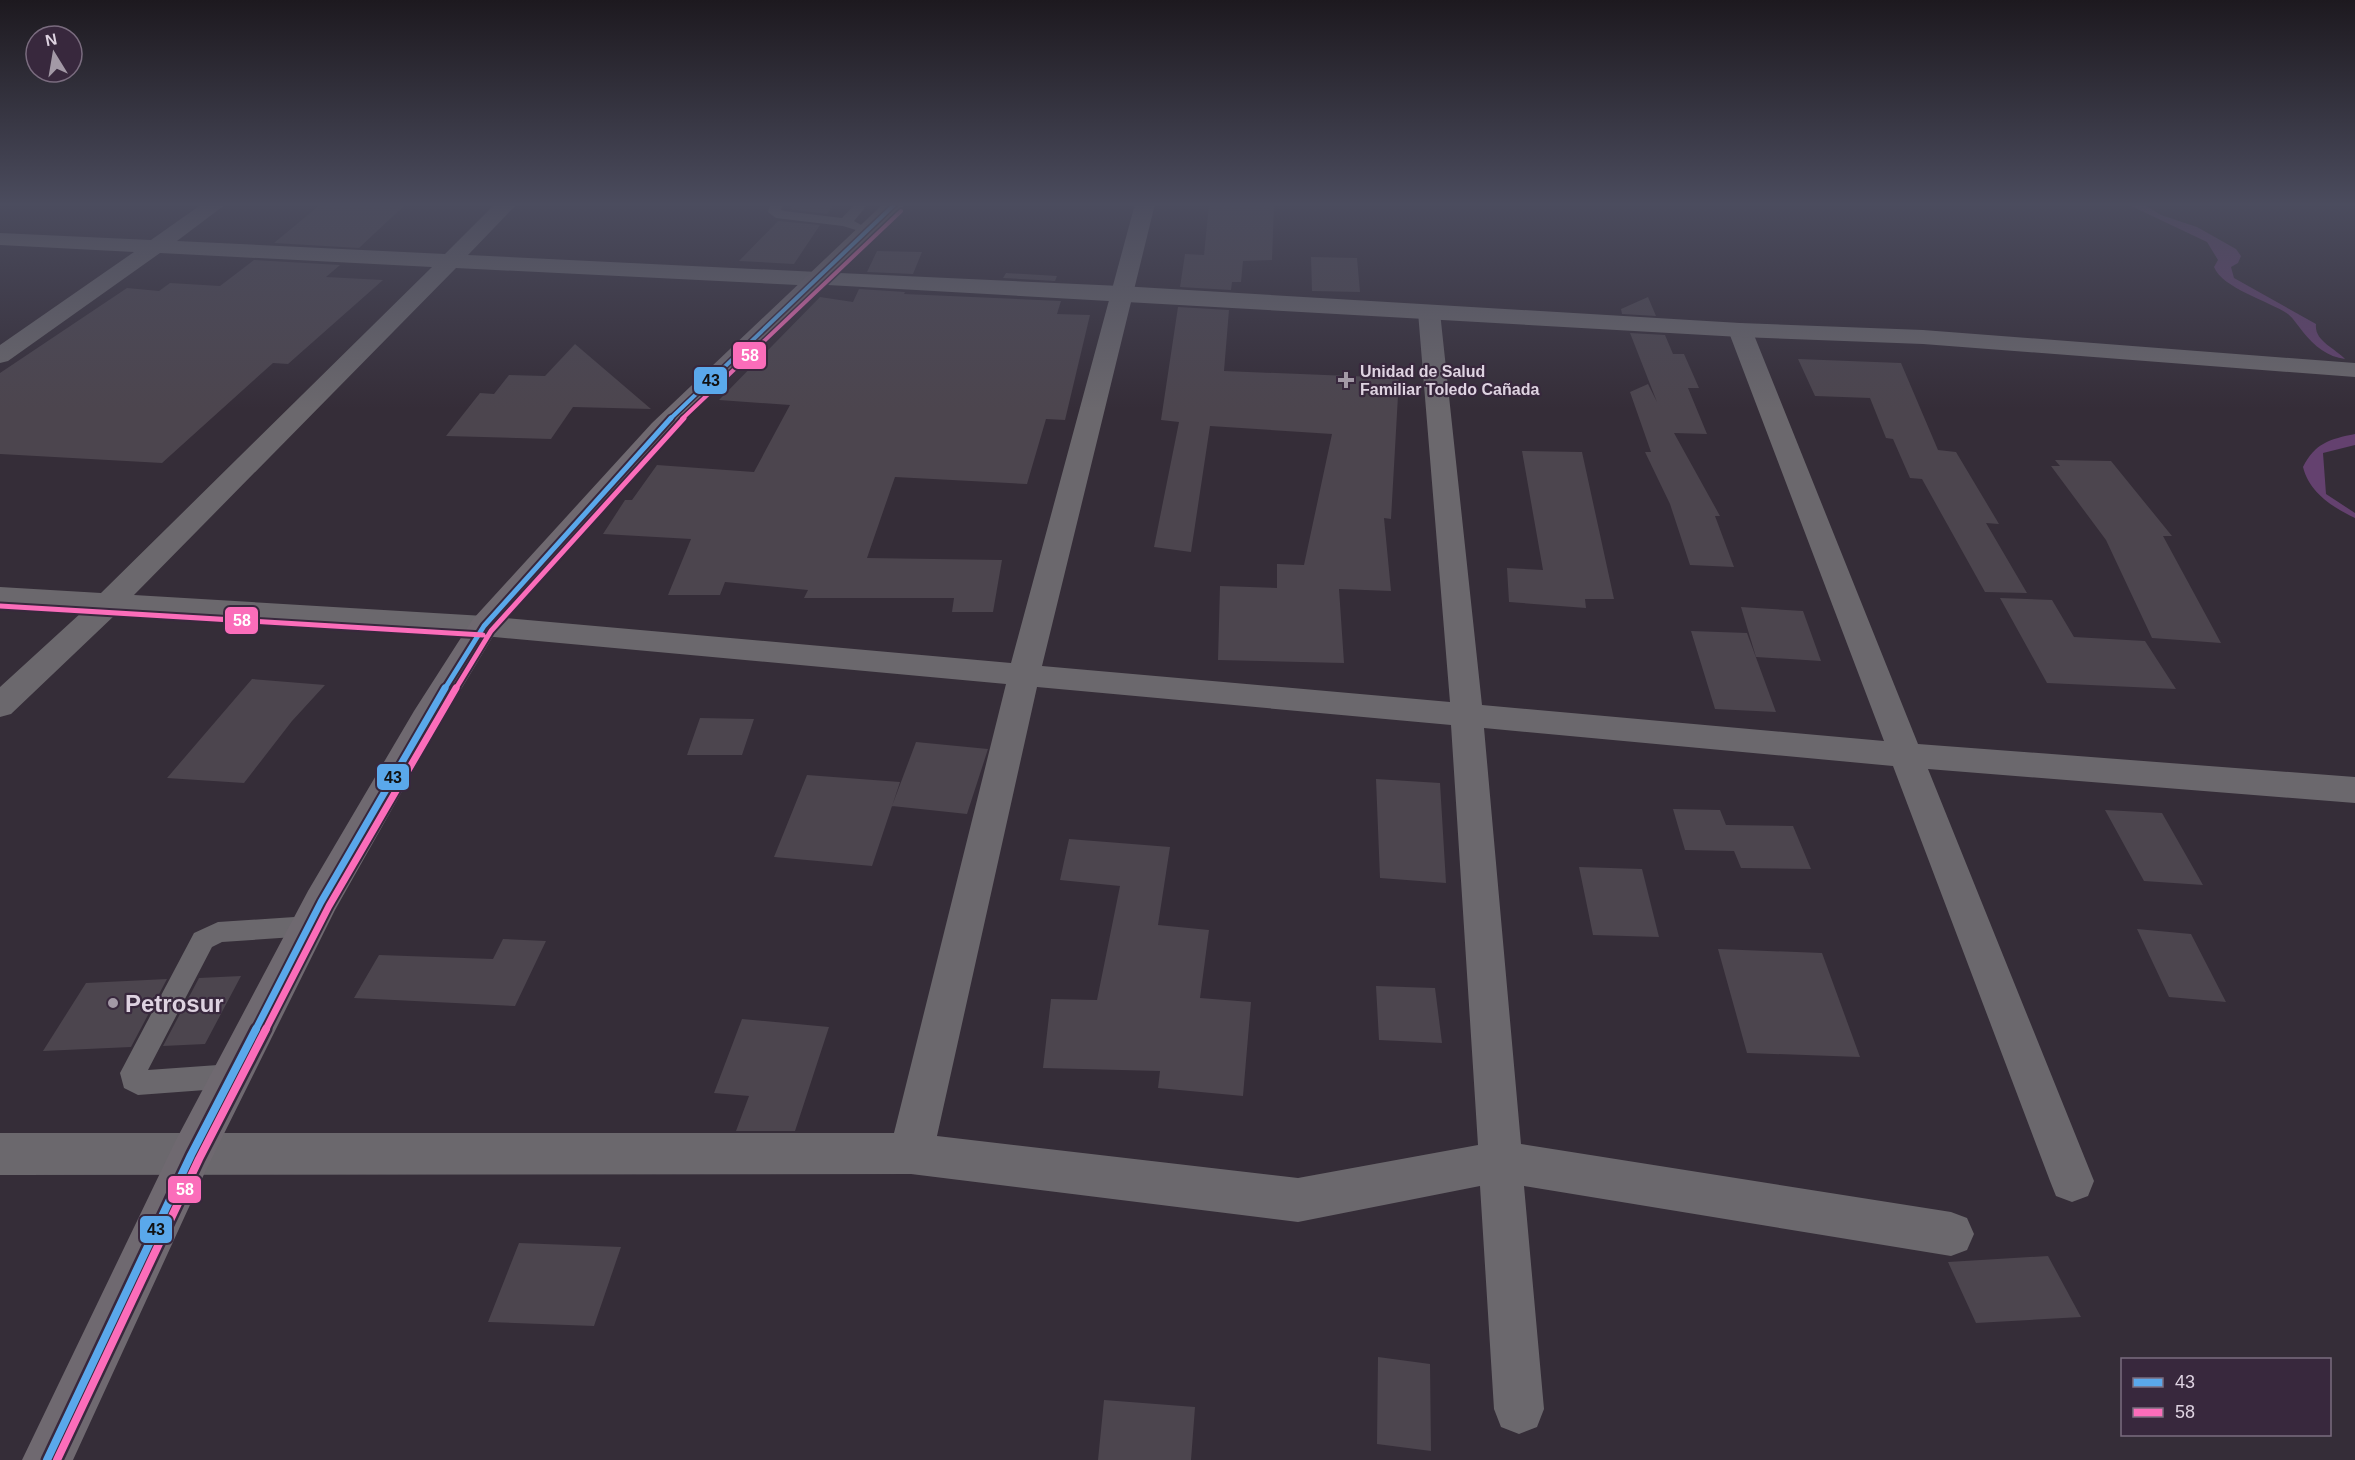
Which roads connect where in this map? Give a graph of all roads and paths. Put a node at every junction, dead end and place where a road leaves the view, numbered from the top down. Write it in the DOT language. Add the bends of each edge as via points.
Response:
graph roads {
  1 [pos="119,272"];
  2 [pos="437,272"];
  3 [pos="668,272"];
  4 [pos="825,272"];
  5 [pos="1127,272"];
  6 [pos="818,279"];
  7 [pos="1121,294"];
  8 [pos="1429,312"];
  9 [pos="1740,330"];
  10 [pos="0,356"];
  11 [pos="2355,370"];
  12 [pos="0,597"];
  13 [pos="109,603"];
  14 [pos="484,626"];
  15 [pos="1024,674"];
  16 [pos="0,706"];
  17 [pos="1467,715"];
  18 [pos="1906,755"];
  19 [pos="2355,790"];
  20 [pos="309,926"];
  21 [pos="232,1076"];
  22 [pos="911,1153"];
  23 [pos="0,1154"];
  24 [pos="191,1155"];
  25 [pos="1500,1161"];
  26 [pos="2072,1181"];
  27 [pos="1951,1234"];
  28 [pos="1519,1409"];
  29 [pos="47,1460"];
  1 -- 10 [label="street"];
  2 -- 13 [label="street"];
  3 -- 6 [label="street"];
  4 -- 6 [label="main road"];
  5 -- 7 [label="street"];
  6 -- 7 [label="street"];
  6 -- 14 [label="main road" via="661,428"];
  7 -- 8 [label="street"];
  7 -- 15 [label="street"];
  8 -- 9 [label="street"];
  8 -- 17 [label="street"];
  9 -- 11 [label="street" via="1934,338"];
  9 -- 18 [label="street"];
  12 -- 13 [label="street"];
  13 -- 14 [label="street"];
  13 -- 16 [label="street"];
  14 -- 15 [label="street"];
  14 -- 20 [label="main road" via="426,719"];
  15 -- 17 [label="street"];
  15 -- 22 [label="street"];
  17 -- 18 [label="street"];
  17 -- 25 [label="street"];
  18 -- 19 [label="street"];
  18 -- 26 [label="street"];
  20 -- 21 [label="main road"];
  20 -- 21 [label="lane" via="218,932 203,940 133,1073 133,1080 138,1083"];
  21 -- 24 [label="main road"];
  22 -- 24 [label="street"];
  22 -- 25 [label="street" via="1298,1200"];
  23 -- 24 [label="street"];
  24 -- 29 [label="main road"];
  25 -- 27 [label="street"];
  25 -- 28 [label="street"];
}
